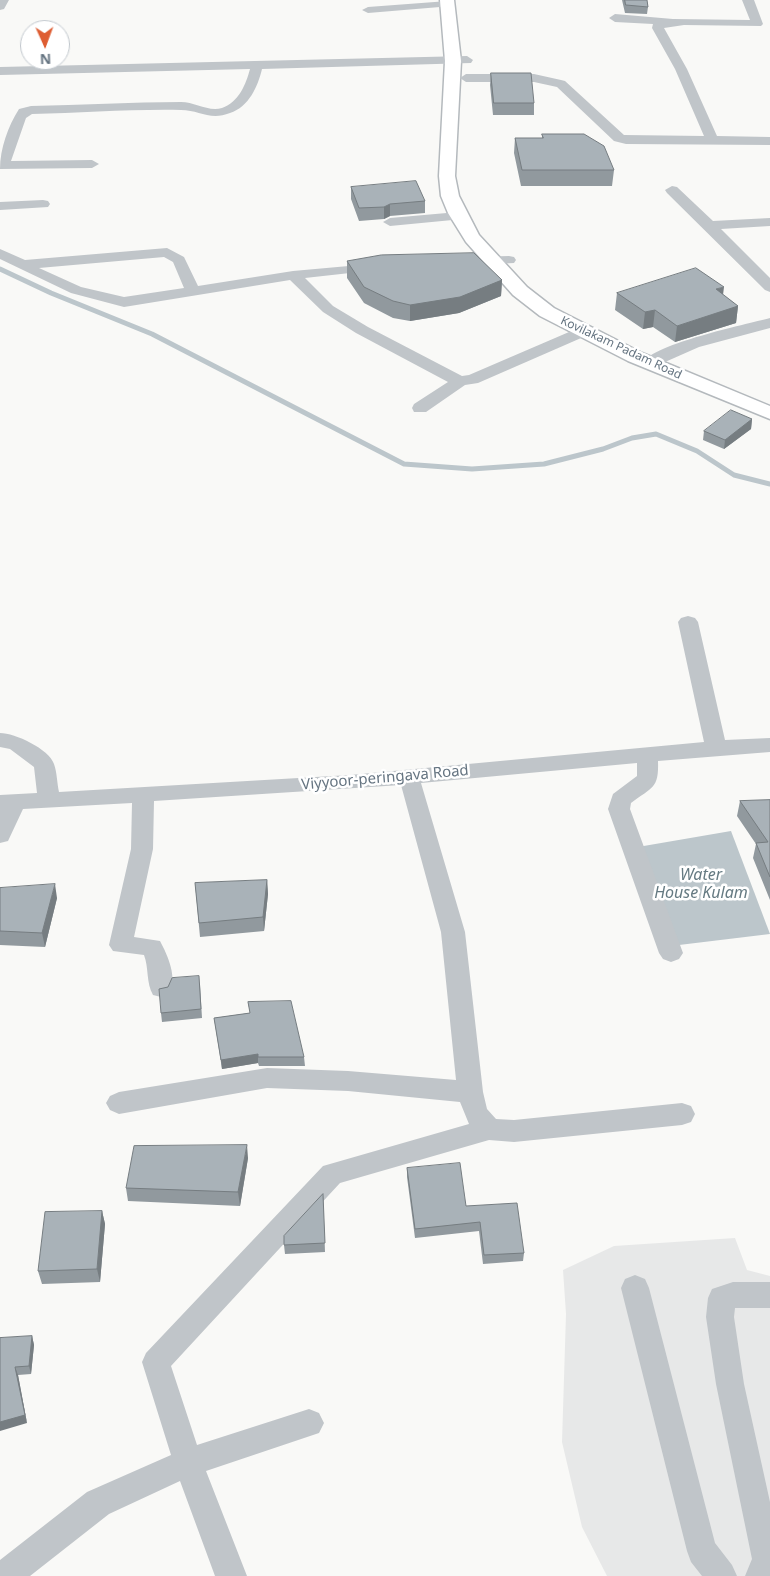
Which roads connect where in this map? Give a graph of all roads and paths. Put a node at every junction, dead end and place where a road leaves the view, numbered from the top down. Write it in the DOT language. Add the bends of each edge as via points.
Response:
graph roads {
  1 [pos="3,0"];
  2 [pos="748,0"];
  3 [pos="452,2"];
  4 [pos="0,7"];
  5 [pos="368,10"];
  6 [pos="615,18"];
  7 [pos="669,21"];
  8 [pos="764,25"];
  9 [pos="256,65"];
  10 [pos="462,66"];
  11 [pos="0,71"];
  12 [pos="712,140"];
  13 [pos="770,141"];
  14 [pos="92,164"];
  15 [pos="2,165"];
  16 [pos="672,190"];
  17 [pos="43,204"];
  18 [pos="0,206"];
  19 [pos="458,216"];
  20 [pos="390,222"];
  21 [pos="770,222"];
  22 [pos="709,225"];
  23 [pos="0,253"];
  24 [pos="491,260"];
  25 [pos="509,260"];
  26 [pos="462,262"];
  27 [pos="23,265"];
  28 [pos="387,266"];
  29 [pos="293,275"];
  30 [pos="770,287"];
  31 [pos="193,291"];
  32 [pos="770,323"];
  33 [pos="582,332"];
  34 [pos="656,360"];
  35 [pos="460,381"];
  36 [pos="770,400"];
  37 [pos="420,408"];
  38 [pos="770,413"];
  39 [pos="688,622"];
  40 [pos="0,740"];
  41 [pos="770,745"];
  42 [pos="716,748"];
  43 [pos="646,756"];
  44 [pos="409,777"];
  45 [pos="143,795"];
  46 [pos="49,800"];
  47 [pos="8,803"];
  48 [pos="0,836"];
  49 [pos="671,953"];
  50 [pos="161,988"];
  51 [pos="470,1092"];
  52 [pos="119,1103"];
  53 [pos="682,1114"];
  54 [pos="489,1129"];
  55 [pos="635,1288"];
  56 [pos="770,1295"];
  57 [pos="309,1423"];
  58 [pos="188,1462"];
  59 [pos="5,1576"];
  60 [pos="231,1576"];
  61 [pos="721,1576"];
  62 [pos="760,1576"];
  1 -- 4 [label="street"];
  2 -- 8 [label="street"];
  3 -- 5 [label="street"];
  3 -- 10 [label="main road, Kovilakam Padam Road"];
  6 -- 7 [label="street"];
  7 -- 8 [label="street"];
  7 -- 12 [label="street" via="658,24 658,28"];
  9 -- 10 [label="street"];
  9 -- 11 [label="street"];
  9 -- 15 [label="street" via="248,94 228,111 206,112 182,106 24,112"];
  10 -- 12 [label="street" via="561,84 619,138"];
  10 -- 19 [label="main road, Kovilakam Padam Road" via="447,176"];
  10 -- 25 [label="main road, Kovilakam Padam Road" via="464,194 473,213"];
  12 -- 13 [label="street"];
  14 -- 15 [label="street"];
  16 -- 22 [label="street"];
  17 -- 18 [label="street"];
  19 -- 20 [label="street"];
  19 -- 24 [label="main road, Kovilakam Padam Road"];
  21 -- 22 [label="street"];
  22 -- 30 [label="street"];
  23 -- 27 [label="street"];
  24 -- 25 [label="street"];
  24 -- 26 [label="street"];
  24 -- 33 [label="main road, Kovilakam Padam Road" via="520,291 547,312"];
  25 -- 34 [label="main road, Kovilakam Padam Road" via="544,296"];
  27 -- 31 [label="street" via="106,300 133,301"];
  27 -- 31 [label="street" via="167,252 179,260"];
  28 -- 29 [label="street"];
  29 -- 31 [label="street"];
  29 -- 35 [label="street" via="328,309 353,325"];
  32 -- 34 [label="street"];
  33 -- 34 [label="main road, Kovilakam Padam Road"];
  33 -- 35 [label="street" via="472,380"];
  34 -- 36 [label="main road, Kovilakam Padam Road"];
  34 -- 38 [label="main road, Kovilakam Padam Road"];
  35 -- 37 [label="street"];
  39 -- 42 [label="street"];
  40 -- 46 [label="street" via="22,747 44,764"];
  41 -- 42 [label="street, Viyyoor-peringava Road"];
  42 -- 43 [label="street, Viyyoor-peringava Road"];
  43 -- 44 [label="street, Viyyoor-peringava Road"];
  43 -- 49 [label="street" via="648,779 621,799 619,809"];
  44 -- 45 [label="street, Viyyoor-peringava Road"];
  44 -- 51 [label="street" via="453,932"];
  45 -- 46 [label="street, Viyyoor-peringava Road"];
  45 -- 50 [label="street" via="142,849 120,945 152,947 159,965"];
  46 -- 47 [label="street, Viyyoor-peringava Road"];
  47 -- 48 [label="street"];
  51 -- 52 [label="street" via="348,1081 267,1078"];
  51 -- 54 [label="street" via="476,1114"];
  53 -- 54 [label="street" via="514,1131"];
  54 -- 58 [label="street" via="332,1174 156,1362"];
  55 -- 61 [label="street" via="702,1551"];
  56 -- 62 [label="street" via="722,1298 720,1317 730,1384 767,1559"];
  57 -- 58 [label="street"];
  58 -- 59 [label="street" via="98,1503"];
  58 -- 60 [label="street"];
}
